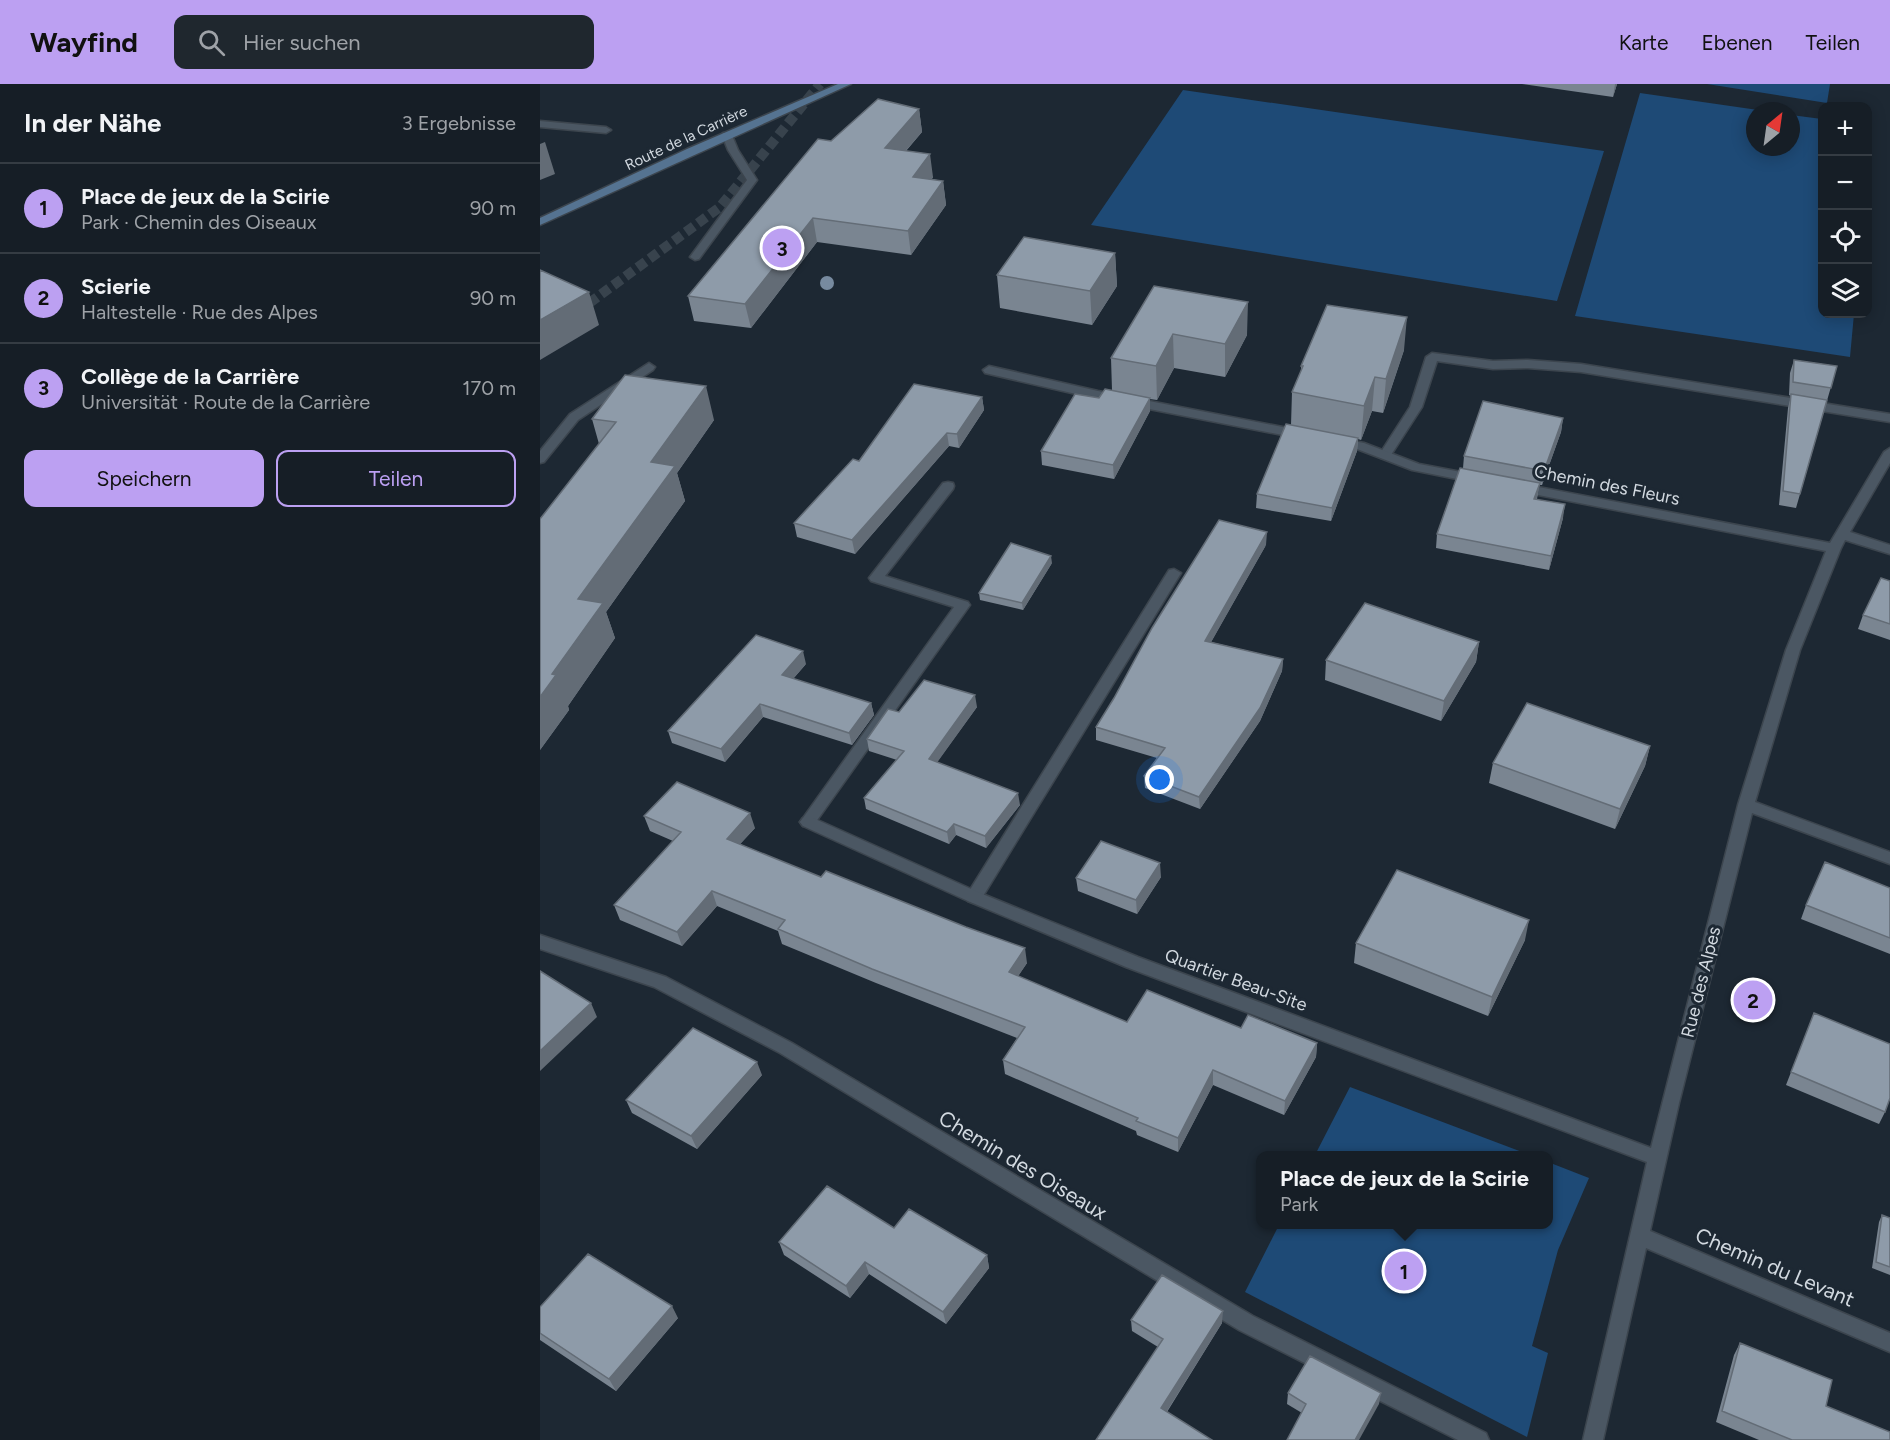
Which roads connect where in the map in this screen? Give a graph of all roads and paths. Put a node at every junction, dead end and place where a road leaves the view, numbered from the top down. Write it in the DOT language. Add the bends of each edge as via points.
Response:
graph roads {
  1 [pos="846,84"];
  2 [pos="540,124"];
  3 [pos="606,130"];
  4 [pos="727,135"];
  5 [pos="540,222"];
  6 [pos="694,257"];
  7 [pos="649,367"];
  8 [pos="989,370"];
  9 [pos="1890,418"];
  10 [pos="1890,452"];
  11 [pos="1385,455"];
  12 [pos="542,456"];
  13 [pos="948,486"];
  14 [pos="1842,534"];
  15 [pos="1834,548"];
  16 [pos="1890,550"];
  17 [pos="1173,573"];
  18 [pos="1746,805"];
  19 [pos="1890,858"];
  20 [pos="974,897"];
  21 [pos="540,942"];
  22 [pos="1657,1158"];
  23 [pos="1640,1236"];
  24 [pos="1890,1344"];
  25 [pos="1479,1440"];
  26 [pos="1593,1440"];
  1 -- 4 [label="street, Route de la Carrière"];
  2 -- 3 [label="street"];
  4 -- 5 [label="street, Route de la Carrière"];
  4 -- 6 [label="street" via="752,180"];
  7 -- 12 [label="street" via="574,417"];
  8 -- 11 [label="street, Chemin des Fleurs" via="1360,446"];
  9 -- 11 [label="street" via="1581,368 1493,365 1432,357 1416,407"];
  10 -- 14 [label="street, Rue des Alpes"];
  11 -- 15 [label="street, Chemin des Fleurs" via="1416,467"];
  13 -- 20 [label="street, Quartier Beau-Site" via="876,578 963,605 808,822"];
  14 -- 15 [label="street, Rue des Alpes"];
  14 -- 16 [label="street"];
  15 -- 18 [label="street, Rue des Alpes" via="1792,650"];
  17 -- 20 [label="street"];
  18 -- 19 [label="street"];
  18 -- 22 [label="street, Rue des Alpes"];
  20 -- 22 [label="street, Quartier Beau-Site" via="1132,962"];
  21 -- 25 [label="street, Chemin des Oiseaux" via="660,982 786,1048 1246,1323"];
  22 -- 23 [label="street, Rue des Alpes"];
  23 -- 24 [label="street, Chemin du Levant"];
  23 -- 26 [label="street, Rue des Alpes"];
}
